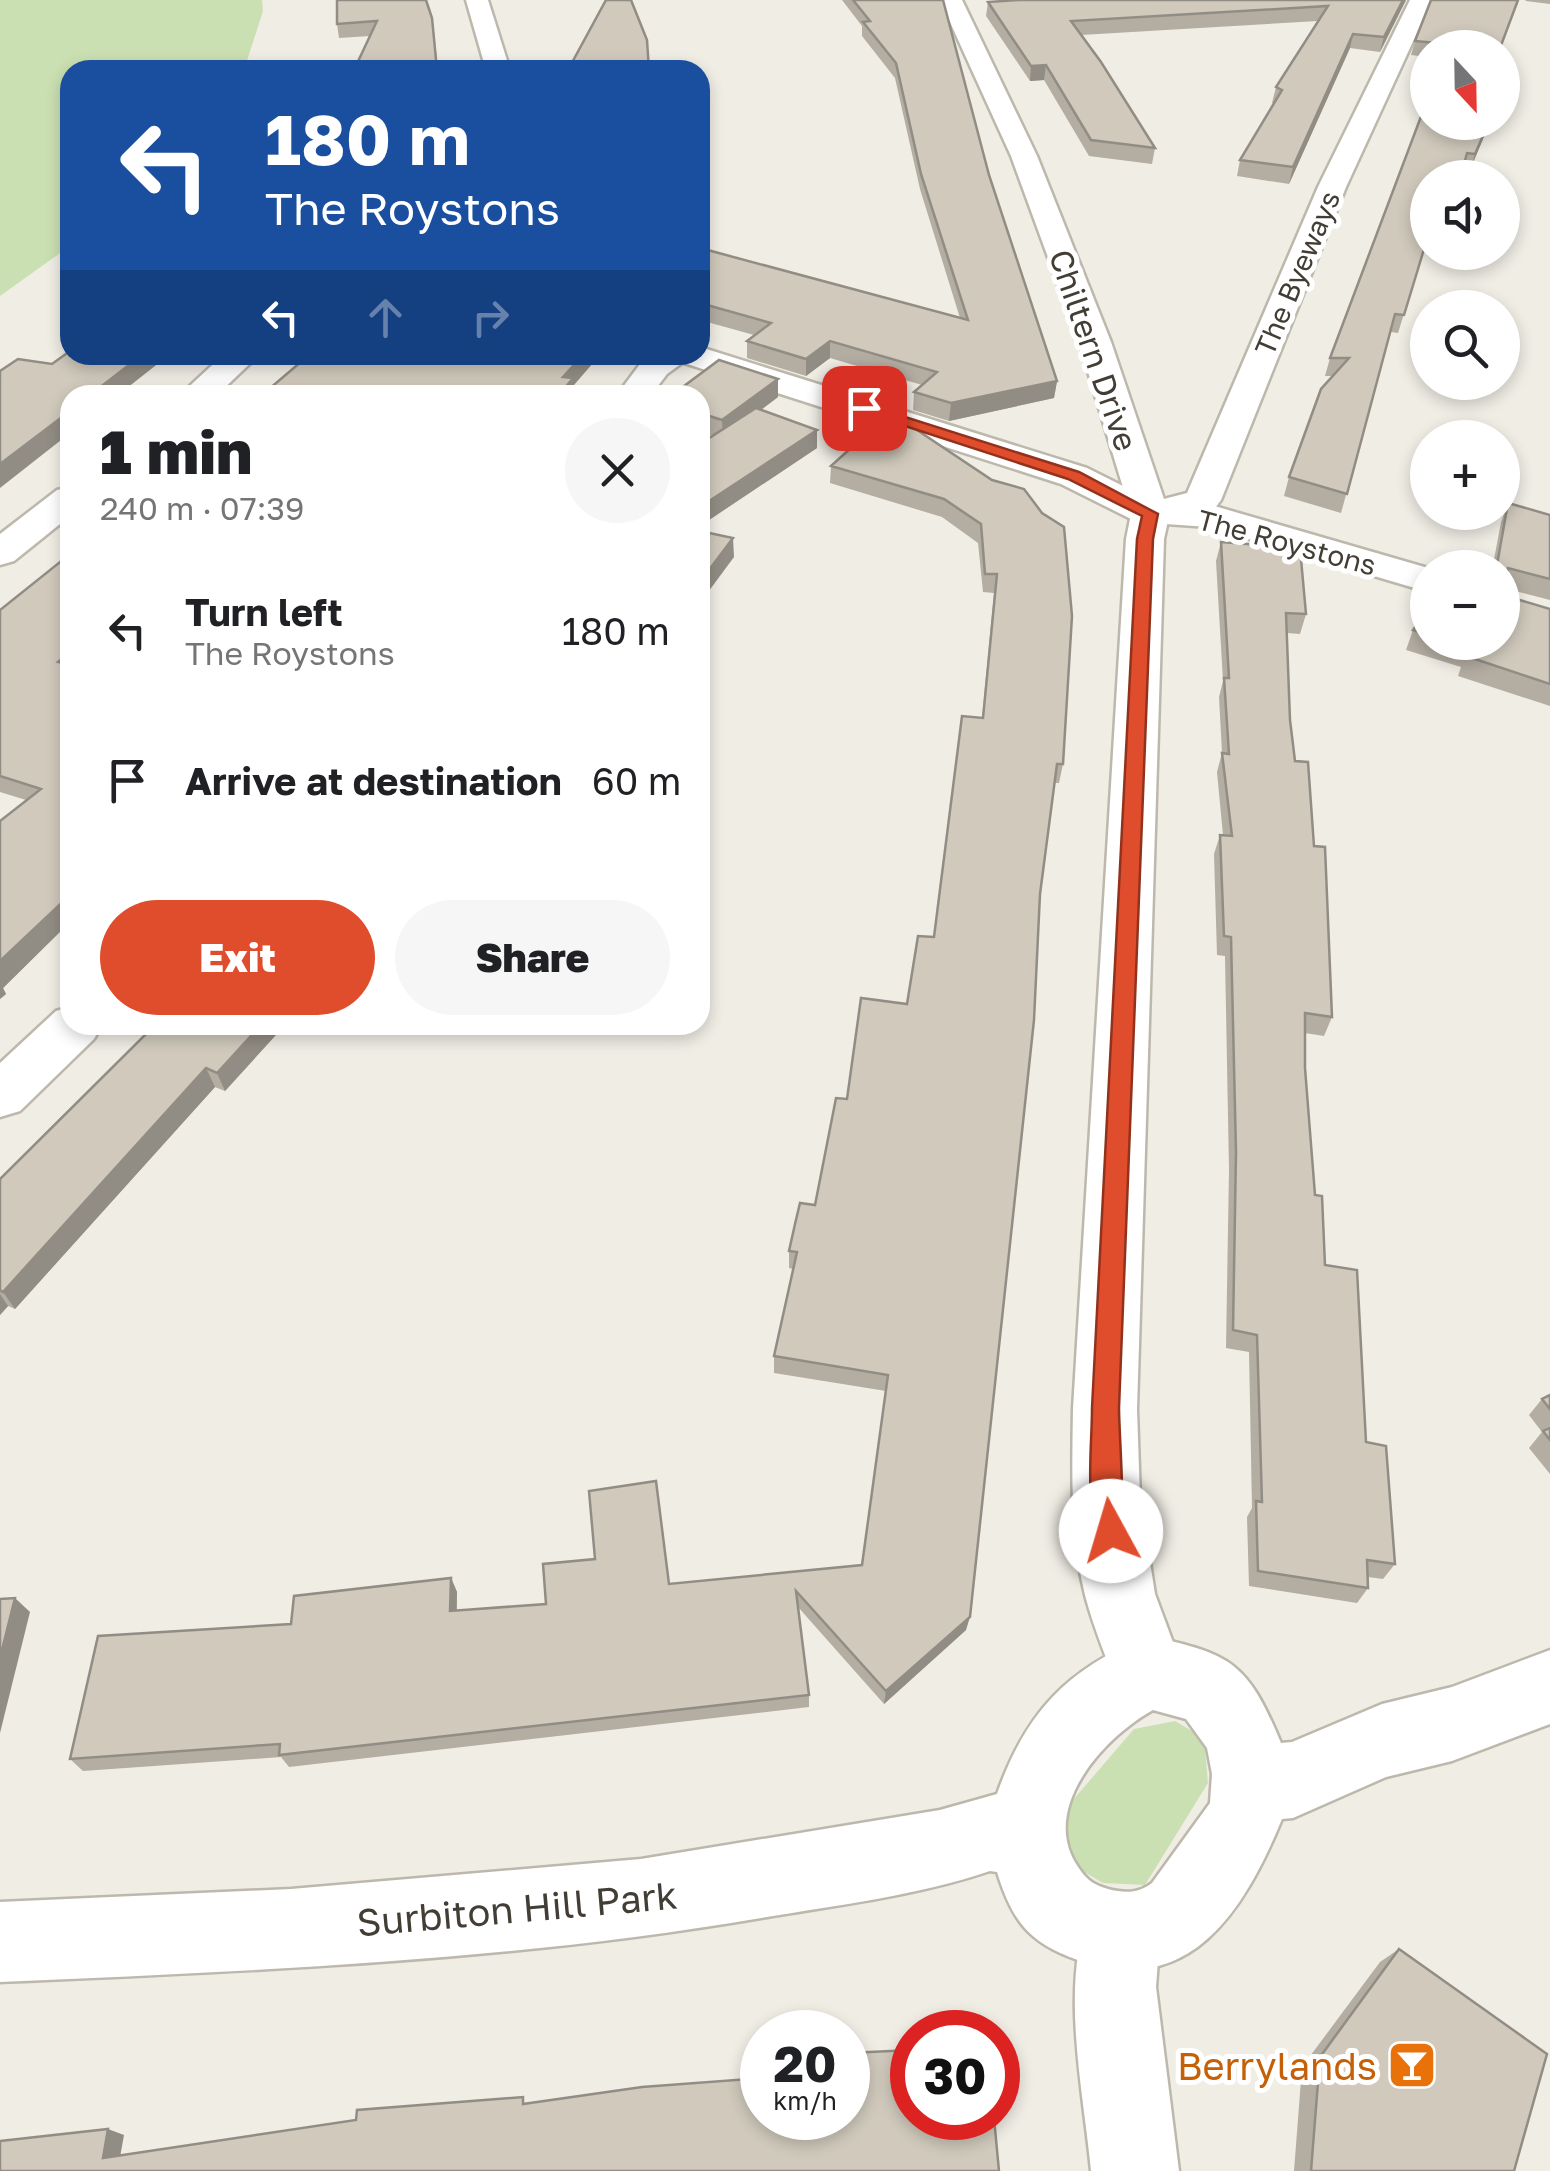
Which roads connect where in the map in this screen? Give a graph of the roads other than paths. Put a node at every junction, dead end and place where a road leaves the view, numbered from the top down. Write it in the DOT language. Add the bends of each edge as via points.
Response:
graph roads {
  1 [pos="477,0"];
  2 [pos="1421,0"];
  3 [pos="960,5"];
  4 [pos="495,60"];
  5 [pos="710,360"];
  6 [pos="231,365"];
  7 [pos="659,365"];
  8 [pos="209,385"];
  9 [pos="642,385"];
  10 [pos="60,506"];
  11 [pos="1150,514"];
  12 [pos="0,553"];
  13 [pos="1410,575"];
  14 [pos="64,1035"];
  15 [pos="0,1096"];
  16 [pos="1148,1672"];
  17 [pos="1550,1687"];
  18 [pos="1250,1782"];
  19 [pos="1028,1838"];
  20 [pos="1120,1934"];
  21 [pos="0,1942"];
  22 [pos="1135,2171"];
  1 -- 4 [label="street"];
  2 -- 11 [label="street, The Byeways" via="1332,186 1202,500"];
  3 -- 11 [label="street, Chiltern Drive" via="1095,342"];
  5 -- 11 [label="street, The Roystons" via="1074,476"];
  6 -- 8 [label="street"];
  7 -- 9 [label="street"];
  10 -- 12 [label="street"];
  11 -- 13 [label="street, The Roystons" via="1211,516"];
  11 -- 16 [label="street, Chiltern Drive" via="1105,1408 1106,1500 1120,1594"];
  14 -- 15 [label="street"];
  16 -- 18 [label="street" via="1203,1685 1242,1732"];
  16 -- 19 [label="street" via="1098,1700 1068,1729 1039,1773"];
  17 -- 18 [label="street" via="1452,1724 1382,1741 1292,1780"];
  18 -- 20 [label="street" via="1245,1816 1192,1904 1160,1926"];
  19 -- 20 [label="street" via="1035,1876 1062,1914"];
  19 -- 21 [label="street, Surbiton Hill Park" via="990,1832 869,1863 641,1899 291,1929"];
  20 -- 22 [label="street" via="1115,1987"];
}
